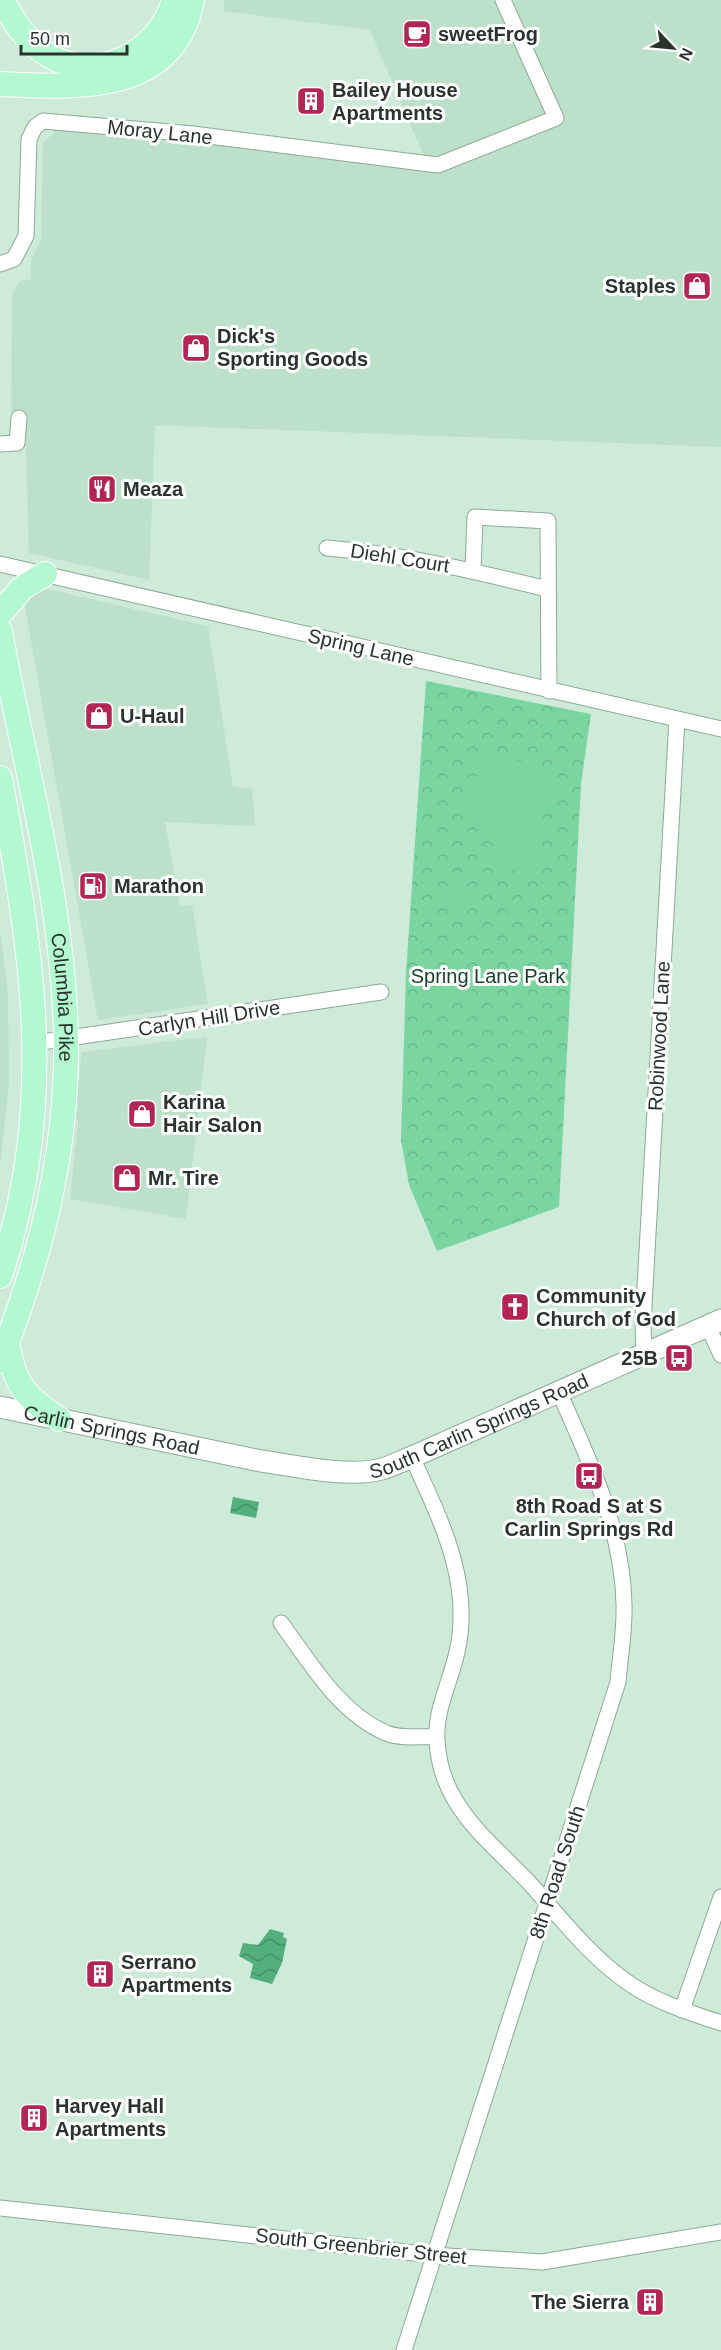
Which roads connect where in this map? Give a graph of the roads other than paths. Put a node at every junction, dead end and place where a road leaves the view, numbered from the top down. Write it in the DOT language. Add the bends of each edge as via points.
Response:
graph roads {
  1 [pos="3,0"];
  2 [pos="174,0"];
  3 [pos="192,0"];
  4 [pos="503,0"];
  5 [pos="0,84"];
  6 [pos="0,264"];
  7 [pos="19,418"];
  8 [pos="0,444"];
  9 [pos="327,548"];
  10 [pos="0,564"];
  11 [pos="473,570"];
  12 [pos="45,573"];
  13 [pos="547,589"];
  14 [pos="0,614"];
  15 [pos="0,631"];
  16 [pos="549,691"];
  17 [pos="677,719"];
  18 [pos="721,729"];
  19 [pos="0,778"];
  20 [pos="381,992"];
  21 [pos="66,1038"];
  22 [pos="35,1043"];
  23 [pos="0,1276"];
  24 [pos="715,1323"];
  25 [pos="4,1351"];
  26 [pos="644,1354"];
  27 [pos="721,1355"];
  28 [pos="560,1392"];
  29 [pos="0,1407"];
  30 [pos="59,1419"];
  31 [pos="223,1451"];
  32 [pos="412,1457"];
  33 [pos="281,1623"];
  34 [pos="436,1737"];
  35 [pos="721,1897"];
  36 [pos="548,1905"];
  37 [pos="682,2010"];
  38 [pos="721,2023"];
  39 [pos="0,2208"];
  40 [pos="721,2232"];
  41 [pos="432,2255"];
  42 [pos="404,2350"];
  1 -- 2 [label="main road" via="36,47 61,62 84,67 105,65 136,54 161,30"];
  3 -- 5 [label="main road" via="175,42 156,61 134,74 98,84"];
  4 -- 6 [label="street, Moray Lane" via="556,118 438,165 193,134 43,121 32,130 28,144 26,236 14,259"];
  7 -- 8 [label="street" via="17,443"];
  9 -- 11 [label="street, Diehl Court" via="375,552"];
  10 -- 12 [label="street, Spring Lane"];
  11 -- 13 [label="street, Diehl Court"];
  11 -- 13 [label="street, Diehl Court" via="475,517 548,521"];
  12 -- 14 [label="main road" via="22,588"];
  12 -- 16 [label="street, Spring Lane"];
  13 -- 16 [label="street, Diehl Court"];
  15 -- 21 [label="main road, Columbia Pike" via="56,923"];
  16 -- 17 [label="street, Spring Lane"];
  17 -- 18 [label="street, Spring Lane"];
  17 -- 26 [label="street, Robinwood Lane"];
  19 -- 22 [label="main road, Columbia Pike" via="28,941"];
  20 -- 21 [label="street, Carlyn Hill Drive"];
  21 -- 22 [label="street, Carlyn Hill Drive"];
  21 -- 25 [label="main road, Columbia Pike" via="63,1118 52,1194 35,1262"];
  22 -- 23 [label="main road, Columbia Pike" via="27,1166"];
  24 -- 26 [label="main road, South Carlin Springs Road"];
  24 -- 27 [label="street"];
  25 -- 30 [label="main road" via="22,1390"];
  26 -- 28 [label="main road, South Carlin Springs Road"];
  28 -- 32 [label="main road, South Carlin Springs Road"];
  28 -- 36 [label="street, 8th Road South" via="614,1530 624,1605 618,1682"];
  29 -- 30 [label="main road, Carlin Springs Road"];
  30 -- 31 [label="main road, Carlin Springs Road"];
  31 -- 32 [label="main road, South Carlin Springs Road" via="303,1467 362,1471 382,1469"];
  32 -- 34 [label="street" via="450,1542 459,1580 462,1617 458,1652 444,1694"];
  33 -- 34 [label="street" via="356,1715 387,1734"];
  34 -- 36 [label="street" via="440,1766 455,1800 489,1843"];
  35 -- 37 [label="street"];
  36 -- 37 [label="street" via="630,1984"];
  36 -- 41 [label="street, 8th Road South"];
  37 -- 38 [label="street"];
  39 -- 41 [label="street, South Greenbrier Street"];
  40 -- 41 [label="street, South Greenbrier Street" via="542,2262"];
  41 -- 42 [label="street, 8th Road South"];
}
